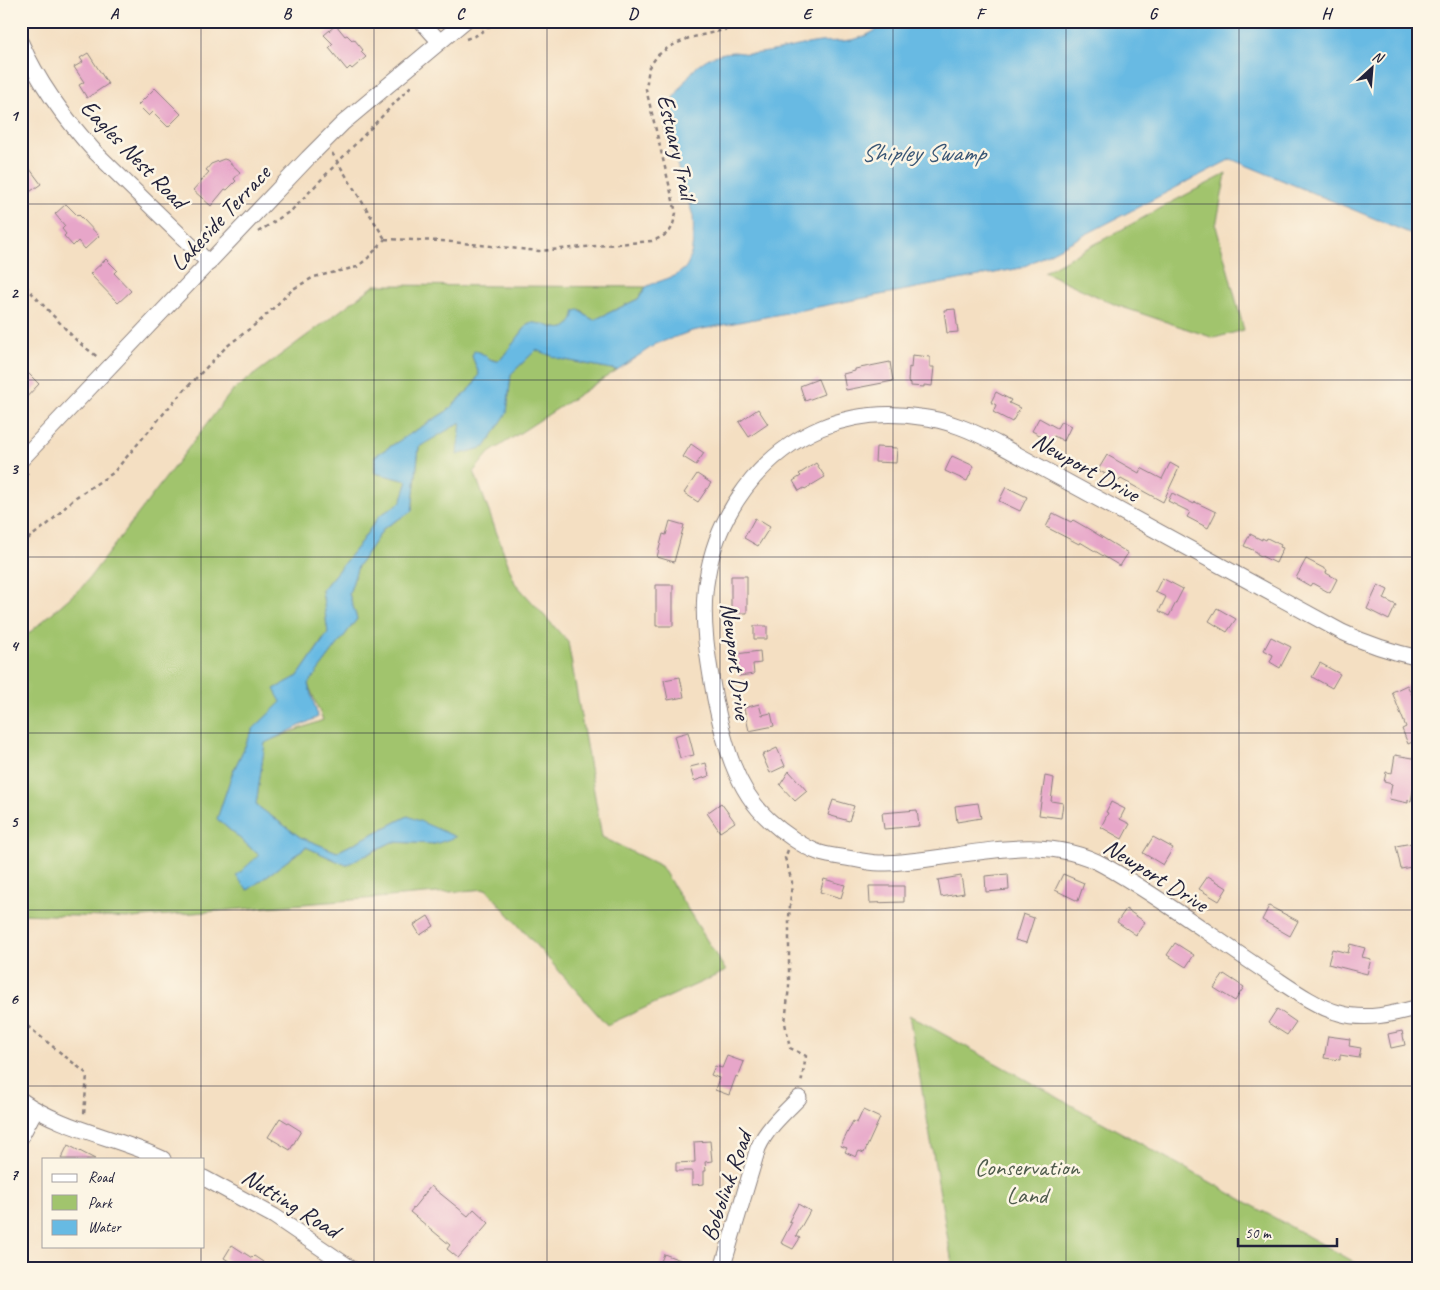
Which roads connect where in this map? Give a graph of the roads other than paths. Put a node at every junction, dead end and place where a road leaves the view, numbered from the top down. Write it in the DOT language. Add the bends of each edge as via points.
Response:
graph roads {
  1 [pos="421,21"];
  2 [pos="465,21"];
  3 [pos="21,42"];
  4 [pos="440,42"];
  5 [pos="209,263"];
  6 [pos="27,463"];
  7 [pos="1419,658"];
  8 [pos="1419,1007"];
  9 [pos="799,1098"];
  10 [pos="21,1100"];
  11 [pos="35,1110"];
  12 [pos="21,1137"];
  13 [pos="162,1158"];
  14 [pos="205,1179"];
  15 [pos="352,1269"];
  16 [pos="722,1269"];
  1 -- 4 [label="street"];
  2 -- 4 [label="street, Lakeside Terrace"];
  3 -- 5 [label="street, Eagles Nest Road" via="38,77 79,134"];
  4 -- 5 [label="street, Lakeside Terrace" via="324,141"];
  5 -- 6 [label="street, Lakeside Terrace" via="111,366"];
  7 -- 8 [label="street, Newport Drive" via="1367,644 1342,632 996,443 947,422 897,414 871,415 820,429 796,442 756,474 728,516 713,552 704,595 713,688 730,758 751,802 791,837 820,853 876,863 1031,847 1078,854 1128,879 1325,1008 1359,1017 1381,1016"];
  9 -- 16 [label="street, Bobolink Road" via="762,1137"];
  10 -- 11 [label="street"];
  11 -- 12 [label="street"];
  11 -- 13 [label="street" via="59,1122"];
  14 -- 15 [label="street, Nutting Road" via="274,1216"];
}
